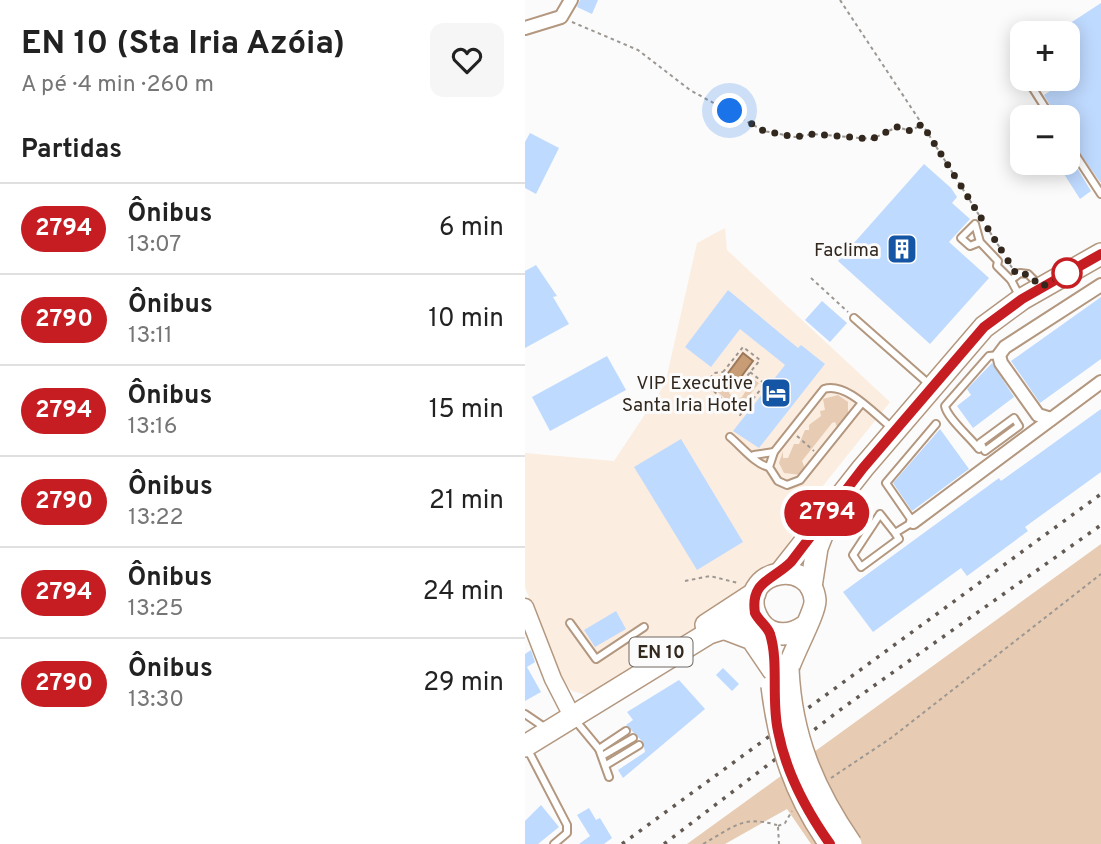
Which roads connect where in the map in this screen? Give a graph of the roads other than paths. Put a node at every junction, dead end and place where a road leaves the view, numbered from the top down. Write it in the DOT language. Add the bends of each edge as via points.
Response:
graph roads {
  1 [pos="571,0"];
  2 [pos="525,28"];
  3 [pos="1080,162"];
  4 [pos="1101,194"];
  5 [pos="979,242"];
  6 [pos="1101,254"];
  7 [pos="1014,278"];
  8 [pos="1101,285"];
  9 [pos="1041,287"];
  10 [pos="1022,299"];
  11 [pos="854,318"];
  12 [pos="999,355"];
  13 [pos="1101,382"];
  14 [pos="931,386"];
  15 [pos="861,404"];
  16 [pos="1051,419"];
  17 [pos="936,424"];
  18 [pos="895,430"];
  19 [pos="730,437"];
  20 [pos="1013,439"];
  21 [pos="982,446"];
  22 [pos="998,450"];
  23 [pos="775,452"];
  24 [pos="754,455"];
  25 [pos="769,467"];
  26 [pos="839,498"];
  27 [pos="913,522"];
  28 [pos="895,533"];
  29 [pos="781,572"];
  30 [pos="811,587"];
  31 [pos="748,589"];
  32 [pos="525,607"];
  33 [pos="570,623"];
  34 [pos="764,626"];
  35 [pos="806,626"];
  36 [pos="644,627"];
  37 [pos="723,628"];
  38 [pos="778,675"];
  39 [pos="525,714"];
  40 [pos="572,716"];
  41 [pos="549,730"];
  42 [pos="626,731"];
  43 [pos="633,738"];
  44 [pos="639,745"];
  45 [pos="525,746"];
  46 [pos="600,752"];
  47 [pos="606,765"];
  48 [pos="609,777"];
  49 [pos="554,844"];
  50 [pos="830,844"];
  51 [pos="851,844"];
  1 -- 2 [label="street" via="561,17"];
  3 -- 4 [label="lane"];
  5 -- 7 [label="lane"];
  6 -- 9 [label="main road"];
  7 -- 9 [label="lane" via="1028,274"];
  7 -- 10 [label="lane"];
  8 -- 12 [label="street" via="1005,346"];
  9 -- 10 [label="main road"];
  10 -- 14 [label="main road" via="984,327"];
  11 -- 14 [label="lane"];
  12 -- 16 [label="street" via="1038,415"];
  12 -- 21 [label="lane" via="989,356 945,406 979,449"];
  13 -- 16 [label="street"];
  14 -- 18 [label="main road"];
  15 -- 18 [label="lane"];
  15 -- 23 [label="lane" via="843,389 824,389"];
  15 -- 25 [label="lane" via="794,484 778,481"];
  16 -- 20 [label="street"];
  17 -- 27 [label="lane" via="886,483"];
  18 -- 26 [label="main road"];
  19 -- 24 [label="lane"];
  20 -- 21 [label="lane" via="1019,426 1014,418 980,443"];
  20 -- 22 [label="street"];
  21 -- 22 [label="lane" via="985,451"];
  22 -- 27 [label="street"];
  23 -- 24 [label="lane"];
  23 -- 25 [label="lane"];
  24 -- 25 [label="lane"];
  26 -- 29 [label="main road"];
  26 -- 30 [label="main road" via="817,548"];
  27 -- 28 [label="lane"];
  28 -- 28 [label="lane" via="899,539 861,567 853,555 880,514"];
  29 -- 30 [label="main road" via="799,575"];
  29 -- 31 [label="main road"];
  30 -- 35 [label="main road" via="815,608"];
  31 -- 34 [label="main road"];
  31 -- 40 [label="main road, EN 10" via="669,648 616,674"];
  32 -- 40 [label="street"];
  33 -- 36 [label="lane" via="596,659"];
  34 -- 35 [label="main road" via="788,634"];
  34 -- 37 [label="main road, EN 10"];
  34 -- 38 [label="main road"];
  35 -- 38 [label="main road"];
  37 -- 38 [label="main road" via="752,639"];
  37 -- 40 [label="main road, EN 10"];
  38 -- 50 [label="main road, bridge" via="777,730 786,764"];
  38 -- 51 [label="main road, bridge" via="803,759 831,816"];
  39 -- 41 [label="lane"];
  40 -- 41 [label="main road, EN 10"];
  40 -- 46 [label="lane"];
  41 -- 45 [label="main road, EN 10"];
  42 -- 46 [label="lane"];
  43 -- 46 [label="lane"];
  44 -- 47 [label="lane"];
  45 -- 49 [label="lane" via="567,825 567,833"];
  46 -- 47 [label="lane"];
  47 -- 48 [label="lane"];
}
